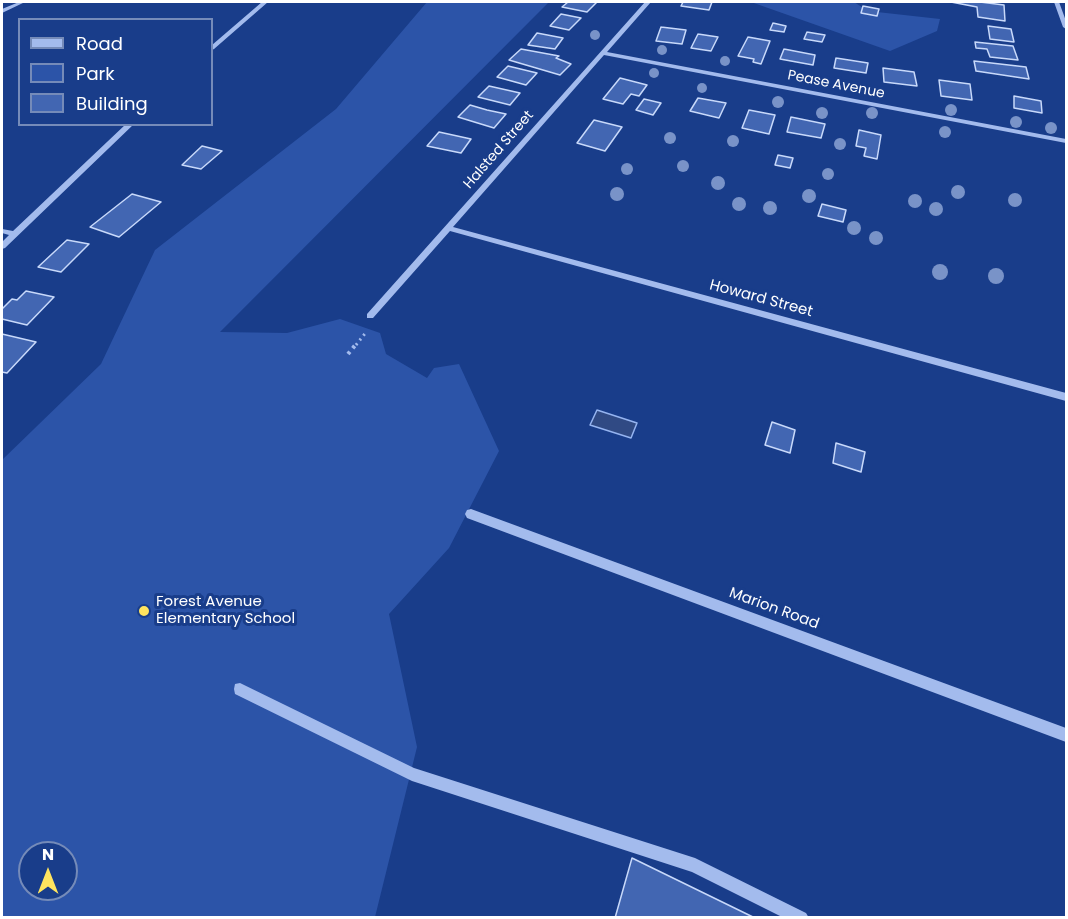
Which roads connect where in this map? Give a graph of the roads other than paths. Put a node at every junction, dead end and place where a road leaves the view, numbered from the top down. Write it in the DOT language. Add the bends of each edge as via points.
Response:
graph roads {
  1 [pos="22,2"];
  2 [pos="265,2"];
  3 [pos="648,2"];
  4 [pos="1056,2"];
  5 [pos="2,11"];
  6 [pos="1066,27"];
  7 [pos="213,47"];
  8 [pos="602,54"];
  9 [pos="129,126"];
  10 [pos="1066,141"];
  11 [pos="448,228"];
  12 [pos="2,231"];
  13 [pos="14,234"];
  14 [pos="2,246"];
  15 [pos="370,316"];
  16 [pos="1066,397"];
  17 [pos="471,514"];
  18 [pos="240,689"];
  19 [pos="1066,735"];
  20 [pos="801,918"];
  1 -- 5 [label="street"];
  2 -- 7 [label="street"];
  3 -- 8 [label="street, Halsted Street"];
  4 -- 6 [label="street"];
  8 -- 10 [label="street, Pease Avenue"];
  8 -- 11 [label="street, Halsted Street"];
  9 -- 13 [label="street"];
  11 -- 15 [label="street, Halsted Street"];
  11 -- 16 [label="street, Howard Street"];
  12 -- 13 [label="street"];
  13 -- 14 [label="street"];
  17 -- 19 [label="street, Marion Road"];
  18 -- 20 [label="street" via="412,774 695,865"];
}
